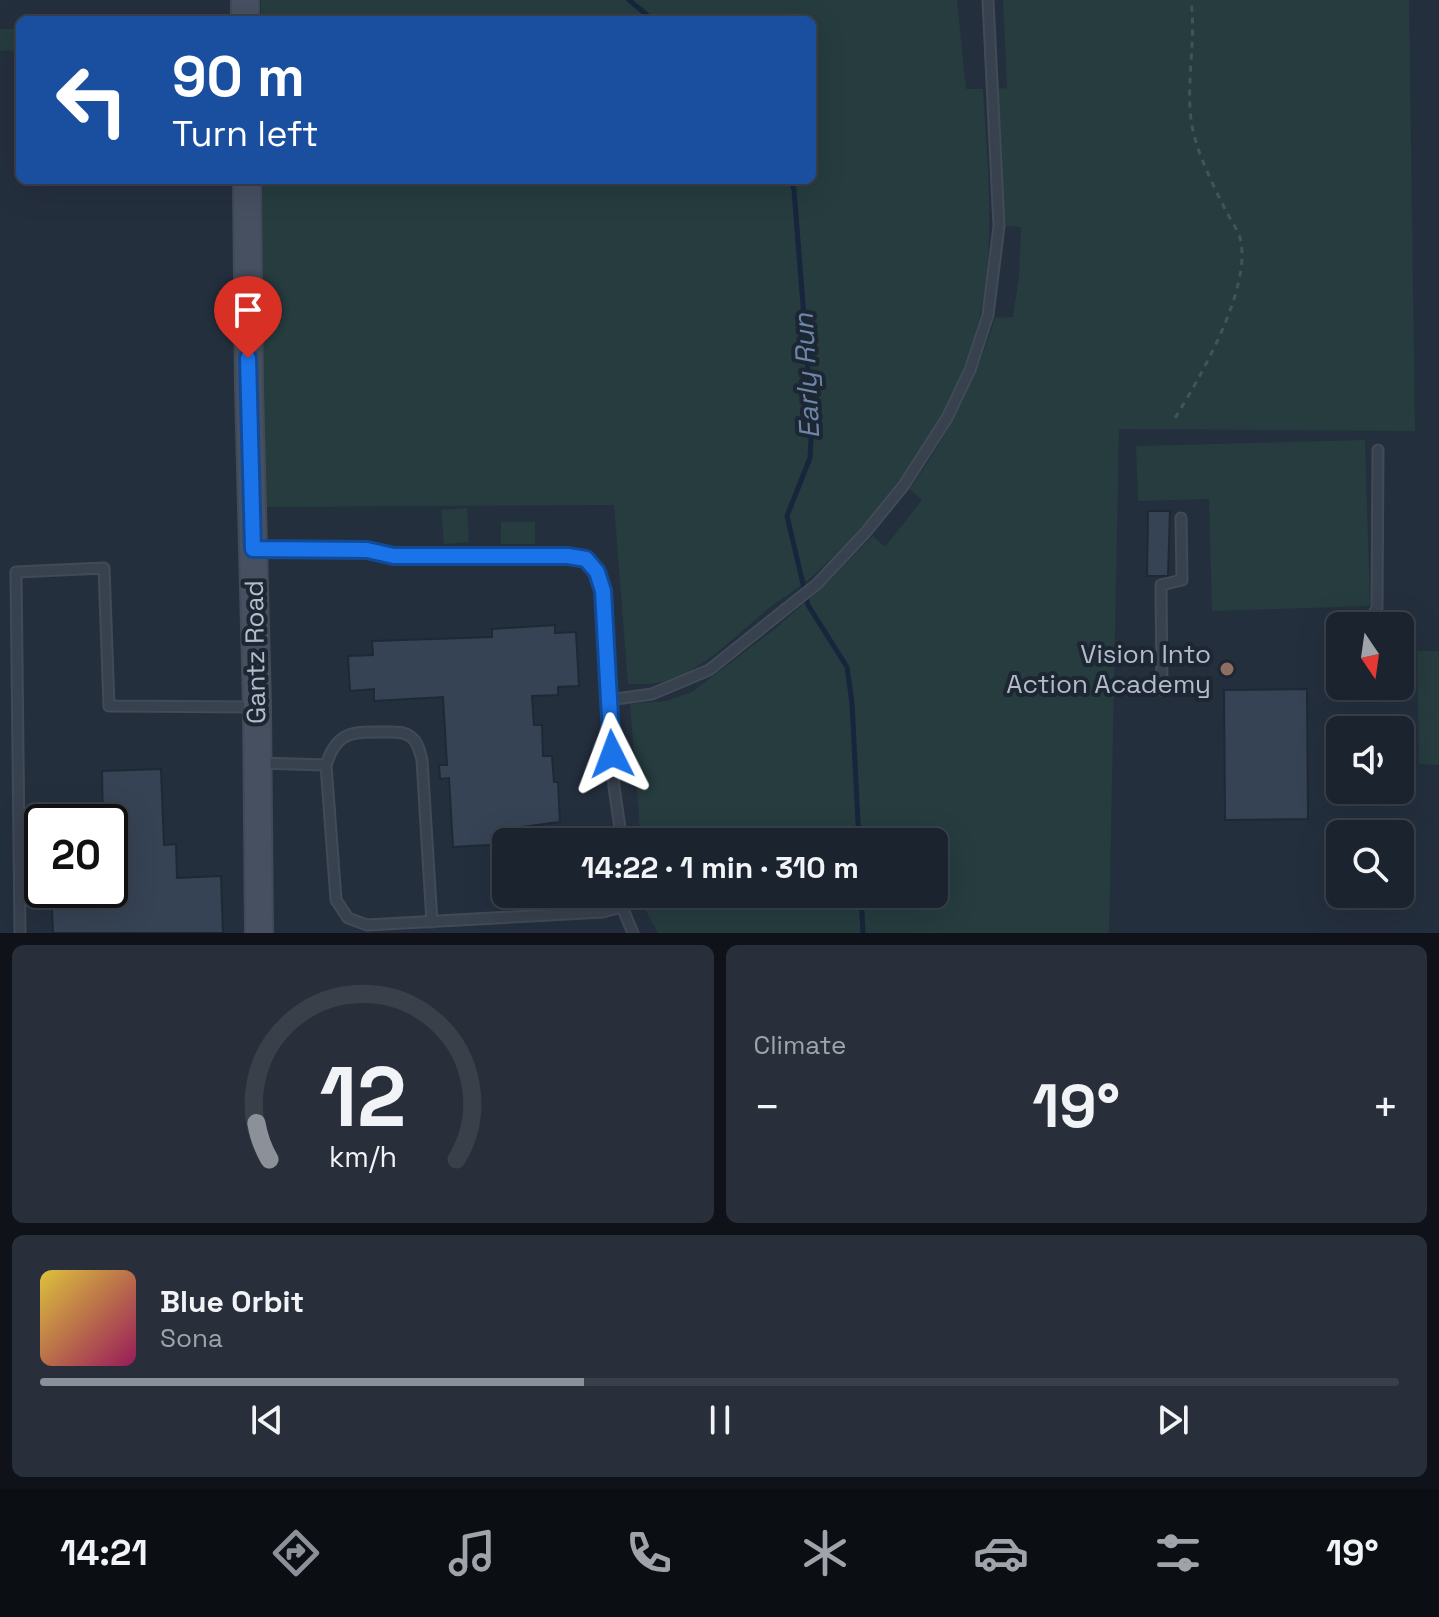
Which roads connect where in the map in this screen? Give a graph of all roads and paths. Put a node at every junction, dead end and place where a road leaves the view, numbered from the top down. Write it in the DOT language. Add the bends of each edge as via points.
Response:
graph roads {
  1 [pos="988,0"];
  2 [pos="1191,0"];
  3 [pos="247,184"];
  4 [pos="1175,418"];
  5 [pos="1378,450"];
  6 [pos="1181,518"];
  7 [pos="253,549"];
  8 [pos="1375,612"];
  9 [pos="1162,690"];
  10 [pos="609,700"];
  11 [pos="257,707"];
  12 [pos="257,763"];
  13 [pos="326,765"];
  14 [pos="620,828"];
  15 [pos="618,908"];
  16 [pos="622,908"];
  17 [pos="432,922"];
  18 [pos="20,933"];
  19 [pos="259,933"];
  20 [pos="633,933"];
  1 -- 10 [label="lane" via="999,226 988,315 947,418 865,533 795,603 709,670 652,694"];
  2 -- 4 [label="path" via="1194,133 1241,241 1241,260 1219,337"];
  3 -- 7 [label="main road, Gantz Road"];
  5 -- 8 [label="lane"];
  6 -- 9 [label="lane" via="1182,580 1161,585"];
  7 -- 10 [label="lane" via="586,559 603,591"];
  7 -- 11 [label="main road, Gantz Road"];
  10 -- 14 [label="lane"];
  11 -- 12 [label="main road, Gantz Road"];
  11 -- 18 [label="lane" via="109,706 104,568 16,572"];
  12 -- 13 [label="lane"];
  12 -- 19 [label="main road, Gantz Road"];
  13 -- 17 [label="lane" via="336,900 348,918 367,925"];
  13 -- 17 [label="lane" via="331,747 358,732 401,732 418,747"];
  15 -- 17 [label="lane"];
  16 -- 20 [label="lane"];
}
